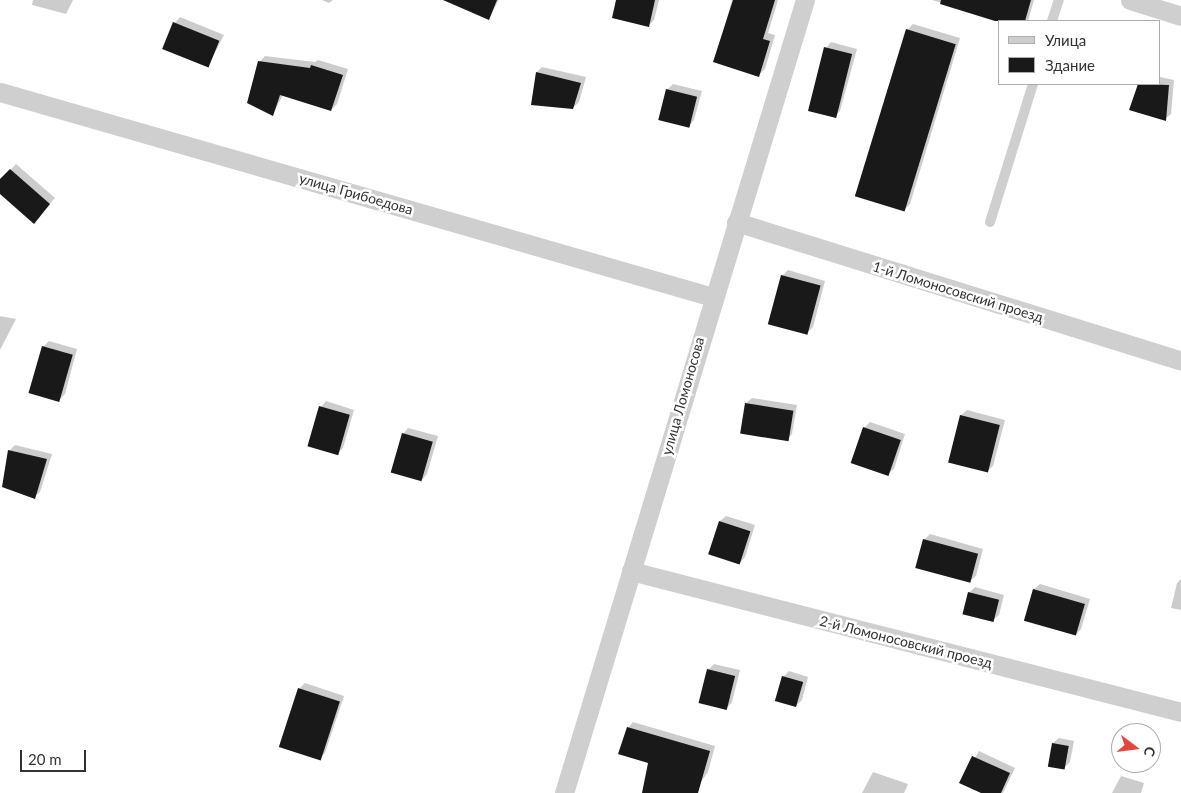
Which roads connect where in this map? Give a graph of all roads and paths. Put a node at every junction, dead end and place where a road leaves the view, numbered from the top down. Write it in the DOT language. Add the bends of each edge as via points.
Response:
graph roads {
  1 [pos="805,0"];
  2 [pos="1059,0"];
  3 [pos="1130,0"];
  4 [pos="1181,16"];
  5 [pos="1052,20"];
  6 [pos="1033,85"];
  7 [pos="0,92"];
  8 [pos="736,222"];
  9 [pos="990,222"];
  10 [pos="713,297"];
  11 [pos="1181,361"];
  12 [pos="632,571"];
  13 [pos="1181,712"];
  14 [pos="564,793"];
  1 -- 8 [label="street, улица Ломоносова"];
  2 -- 5 [label="lane"];
  3 -- 4 [label="street"];
  6 -- 9 [label="lane"];
  7 -- 10 [label="street, улица Грибоедова"];
  8 -- 10 [label="street, улица Ломоносова"];
  8 -- 11 [label="street, 1-й Ломоносовский проезд"];
  10 -- 12 [label="street, улица Ломоносова"];
  12 -- 13 [label="street, 2-й Ломоносовский проезд"];
  12 -- 14 [label="street, улица Ломоносова"];
}
